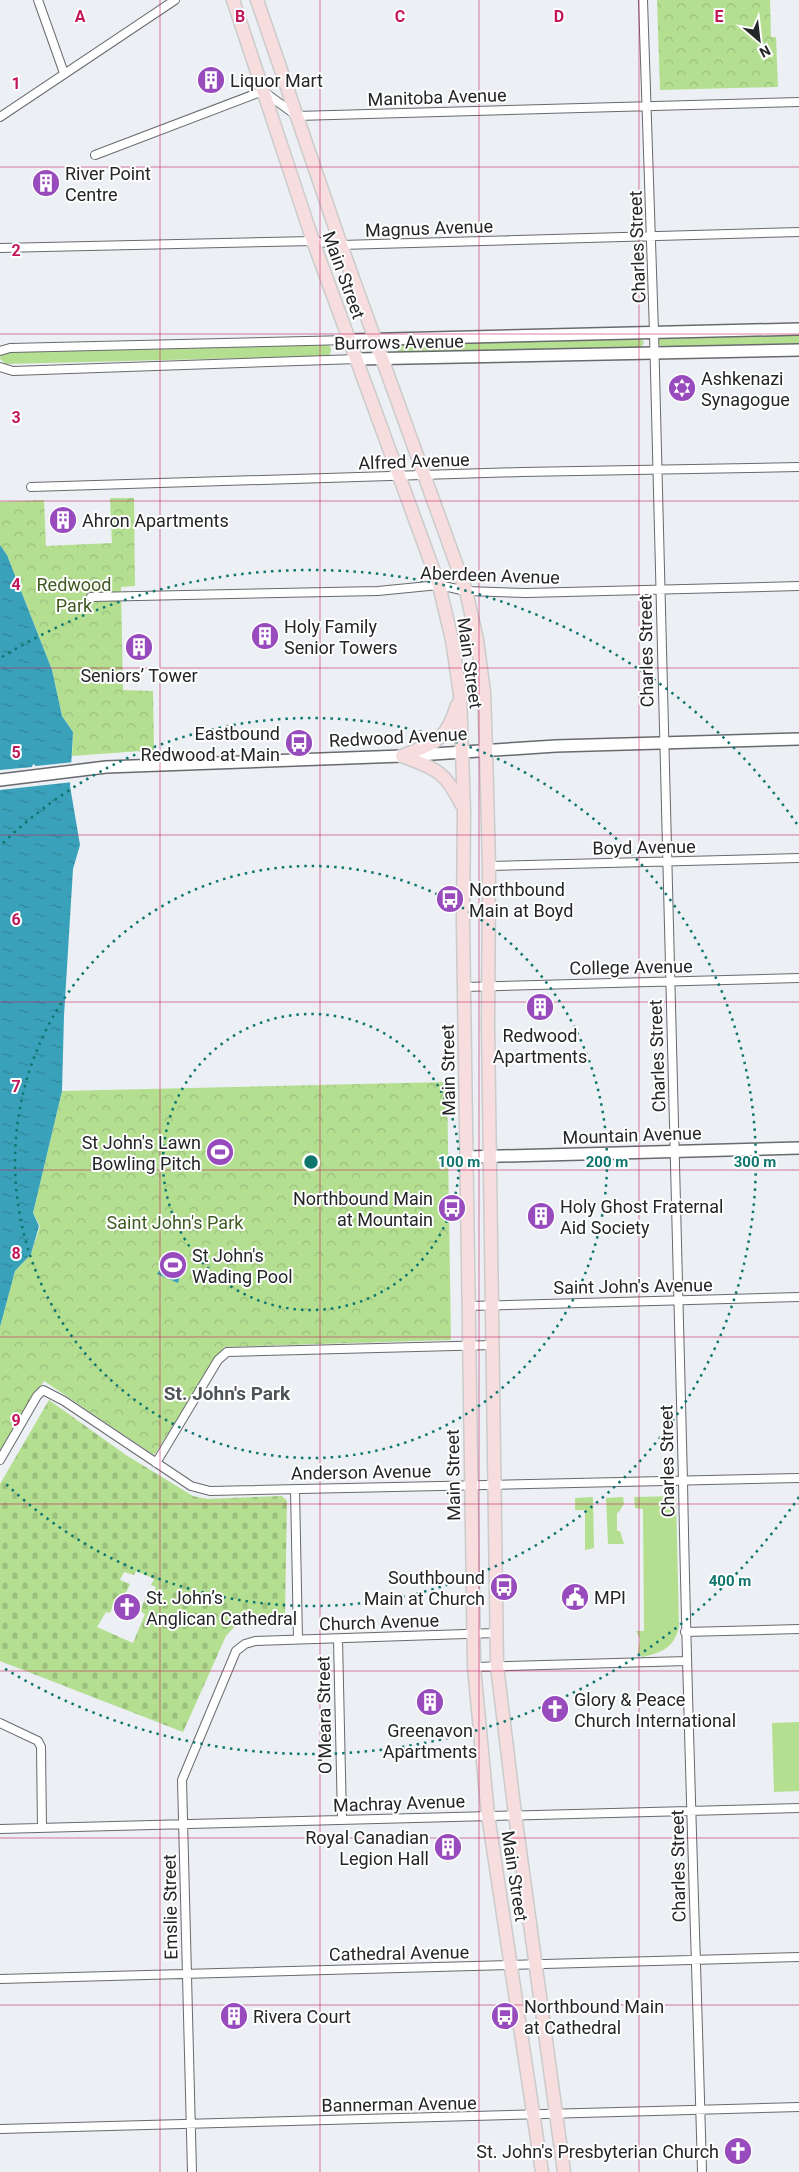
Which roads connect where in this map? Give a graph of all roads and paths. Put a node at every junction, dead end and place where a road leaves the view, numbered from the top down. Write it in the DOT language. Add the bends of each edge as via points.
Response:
graph roads {
  1 [pos="38,0"];
  2 [pos="175,0"];
  3 [pos="233,0"];
  4 [pos="257,0"];
  5 [pos="643,0"];
  6 [pos="64,73"];
  7 [pos="263,91"];
  8 [pos="799,102"];
  9 [pos="646,107"];
  10 [pos="297,116"];
  11 [pos="0,117"];
  12 [pos="95,155"];
  13 [pos="799,232"];
  14 [pos="651,236"];
  15 [pos="313,241"];
  16 [pos="341,246"];
  17 [pos="0,248"];
  18 [pos="799,329"];
  19 [pos="654,332"];
  20 [pos="349,340"];
  21 [pos="375,340"];
  22 [pos="799,350"];
  23 [pos="0,351"];
  24 [pos="654,354"];
  25 [pos="356,360"];
  26 [pos="383,360"];
  27 [pos="0,367"];
  28 [pos="799,467"];
  29 [pos="657,470"];
  30 [pos="425,475"];
  31 [pos="399,476"];
  32 [pos="30,486"];
  33 [pos="439,586"];
  34 [pos="799,586"];
  35 [pos="660,590"];
  36 [pos="466,591"];
  37 [pos="91,597"];
  38 [pos="460,694"];
  39 [pos="799,739"];
  40 [pos="663,742"];
  41 [pos="486,750"];
  42 [pos="462,752"];
  43 [pos="402,756"];
  44 [pos="0,780"];
  45 [pos="464,811"];
  46 [pos="799,858"];
  47 [pos="667,862"];
  48 [pos="489,866"];
  49 [pos="799,978"];
  50 [pos="670,982"];
  51 [pos="488,985"];
  52 [pos="465,986"];
  53 [pos="799,1148"];
  54 [pos="674,1151"];
  55 [pos="491,1156"];
  56 [pos="467,1157"];
  57 [pos="799,1298"];
  58 [pos="678,1300"];
  59 [pos="493,1305"];
  60 [pos="469,1306"];
  61 [pos="469,1345"];
  62 [pos="492,1345"];
  63 [pos="0,1460"];
  64 [pos="156,1463"];
  65 [pos="799,1478"];
  66 [pos="683,1481"];
  67 [pos="471,1485"];
  68 [pos="494,1486"];
  69 [pos="295,1489"];
  70 [pos="799,1629"];
  71 [pos="685,1632"];
  72 [pos="496,1633"];
  73 [pos="472,1634"];
  74 [pos="298,1639"];
  75 [pos="338,1639"];
  76 [pos="236,1651"];
  77 [pos="687,1661"];
  78 [pos="497,1666"];
  79 [pos="474,1667"];
  80 [pos="0,1723"];
  81 [pos="799,1808"];
  82 [pos="692,1811"];
  83 [pos="515,1814"];
  84 [pos="488,1815"];
  85 [pos="342,1819"];
  86 [pos="182,1824"];
  87 [pos="42,1828"];
  88 [pos="0,1829"];
  89 [pos="799,1957"];
  90 [pos="695,1960"];
  91 [pos="536,1963"];
  92 [pos="511,1966"];
  93 [pos="186,1974"];
  94 [pos="0,1979"];
  95 [pos="799,2107"];
  96 [pos="700,2110"];
  97 [pos="556,2114"];
  98 [pos="534,2116"];
  99 [pos="190,2124"];
  100 [pos="0,2129"];
  101 [pos="192,2172"];
  102 [pos="542,2172"];
  103 [pos="564,2172"];
  104 [pos="702,2172"];
  1 -- 6 [label="street"];
  2 -- 6 [label="street"];
  3 -- 7 [label="main road, Main Street"];
  4 -- 10 [label="main road, Main Street"];
  5 -- 9 [label="street, Charles Street"];
  6 -- 11 [label="street"];
  7 -- 10 [label="street"];
  7 -- 12 [label="street"];
  7 -- 15 [label="main road, Main Street"];
  8 -- 9 [label="street, Manitoba Avenue"];
  9 -- 10 [label="street, Manitoba Avenue"];
  9 -- 14 [label="street, Charles Street"];
  10 -- 16 [label="main road, Main Street"];
  13 -- 14 [label="street, Magnus Avenue"];
  14 -- 16 [label="street, Magnus Avenue"];
  14 -- 19 [label="street, Charles Street"];
  15 -- 16 [label="street, Magnus Avenue"];
  15 -- 17 [label="street, Magnus Avenue"];
  15 -- 20 [label="main road, Main Street"];
  16 -- 21 [label="main road, Main Street"];
  18 -- 19 [label="main road, Burrows Avenue"];
  19 -- 21 [label="main road, Burrows Avenue"];
  19 -- 24 [label="street, Charles Street"];
  20 -- 21 [label="main road, Burrows Avenue"];
  20 -- 23 [label="street, Burrows Avenue" via="10,348"];
  20 -- 25 [label="main road, Main Street"];
  21 -- 26 [label="main road, Main Street"];
  22 -- 24 [label="main road, Burrows Avenue"];
  24 -- 26 [label="main road, Burrows Avenue"];
  24 -- 29 [label="street, Charles Street"];
  25 -- 26 [label="main road, Burrows Avenue"];
  25 -- 27 [label="street, Burrows Avenue" via="13,371"];
  25 -- 31 [label="main road, Main Street"];
  26 -- 30 [label="main road, Main Street"];
  28 -- 29 [label="street, Alfred Avenue"];
  29 -- 30 [label="street, Alfred Avenue"];
  29 -- 35 [label="street, Charles Street"];
  30 -- 31 [label="street, Alfred Avenue"];
  30 -- 36 [label="main road, Main Street"];
  31 -- 32 [label="street, Alfred Avenue"];
  31 -- 33 [label="main road, Main Street"];
  33 -- 36 [label="street, Aberdeen Avenue"];
  33 -- 37 [label="street, Aberdeen Avenue" via="378,591"];
  33 -- 38 [label="main road, Main Street"];
  34 -- 35 [label="street, Aberdeen Avenue"];
  35 -- 36 [label="street, Aberdeen Avenue"];
  35 -- 40 [label="street, Charles Street"];
  36 -- 41 [label="main road, Main Street" via="484,692"];
  38 -- 42 [label="main road, Main Street"];
  38 -- 43 [label="main road" via="446,733 435,742"];
  39 -- 40 [label="main road, Redwood Avenue"];
  40 -- 41 [label="main road, Redwood Avenue"];
  40 -- 47 [label="street, Charles Street"];
  41 -- 42 [label="main road, Redwood Avenue"];
  41 -- 48 [label="main road, Main Street"];
  42 -- 43 [label="main road, Redwood Avenue"];
  42 -- 45 [label="main road, Main Street"];
  43 -- 44 [label="main road, Redwood Avenue" via="106,767"];
  43 -- 45 [label="main road" via="445,776"];
  45 -- 52 [label="main road, Main Street"];
  46 -- 47 [label="street, Boyd Avenue"];
  47 -- 48 [label="street, Boyd Avenue"];
  47 -- 50 [label="street, Charles Street"];
  48 -- 51 [label="main road, Main Street"];
  49 -- 50 [label="street, College Avenue"];
  50 -- 51 [label="street, College Avenue"];
  50 -- 54 [label="street, Charles Street"];
  51 -- 52 [label="street, College Avenue"];
  51 -- 55 [label="main road, Main Street"];
  52 -- 56 [label="main road, Main Street"];
  53 -- 54 [label="main road, Mountain Avenue"];
  54 -- 55 [label="main road, Mountain Avenue"];
  54 -- 58 [label="street, Charles Street"];
  55 -- 56 [label="main road, Mountain Avenue"];
  55 -- 59 [label="main road, Main Street"];
  56 -- 60 [label="main road, Main Street"];
  57 -- 58 [label="street, Saint John's Avenue"];
  58 -- 59 [label="street, Saint John's Avenue"];
  58 -- 66 [label="street, Charles Street"];
  59 -- 60 [label="street, Saint John's Avenue"];
  59 -- 62 [label="main road, Main Street"];
  60 -- 61 [label="main road, Main Street"];
  61 -- 62 [label="street"];
  61 -- 64 [label="street" via="227,1352 218,1360"];
  61 -- 67 [label="main road, Main Street"];
  62 -- 68 [label="main road, Main Street"];
  63 -- 64 [label="street, Anderson Avenue" via="43,1390"];
  64 -- 69 [label="street, Anderson Avenue" via="191,1486 210,1491"];
  65 -- 66 [label="street, Anderson Avenue"];
  66 -- 68 [label="street, Anderson Avenue"];
  66 -- 71 [label="street, Charles Street"];
  67 -- 68 [label="street, Anderson Avenue"];
  67 -- 69 [label="street, Anderson Avenue"];
  67 -- 73 [label="main road, Main Street"];
  68 -- 72 [label="main road, Main Street"];
  69 -- 74 [label="street, O'Meara Street"];
  70 -- 71 [label="street"];
  71 -- 77 [label="street, Charles Street"];
  72 -- 73 [label="street, Church Avenue"];
  72 -- 78 [label="main road, Main Street"];
  73 -- 75 [label="street, Church Avenue"];
  73 -- 79 [label="main road, Main Street"];
  74 -- 75 [label="street, Church Avenue"];
  74 -- 76 [label="street, Church Avenue" via="255,1641"];
  75 -- 85 [label="street, O'Meara Street"];
  76 -- 86 [label="street, Emslie Street" via="182,1780"];
  77 -- 78 [label="street"];
  77 -- 82 [label="street, Charles Street"];
  78 -- 79 [label="street"];
  78 -- 83 [label="main road, Main Street"];
  79 -- 84 [label="main road, Main Street"];
  80 -- 87 [label="street" via="38,1741 42,1747"];
  81 -- 82 [label="street, Machray Avenue"];
  82 -- 83 [label="street, Machray Avenue"];
  82 -- 90 [label="street, Charles Street"];
  83 -- 84 [label="street, Machray Avenue"];
  83 -- 91 [label="main road, Main Street"];
  84 -- 85 [label="street, Machray Avenue"];
  84 -- 92 [label="main road, Main Street"];
  85 -- 86 [label="street, Machray Avenue"];
  86 -- 87 [label="street, Machray Avenue"];
  86 -- 93 [label="street, Emslie Street"];
  87 -- 88 [label="street, Machray Avenue"];
  89 -- 90 [label="street, Cathedral Avenue"];
  90 -- 91 [label="street, Cathedral Avenue"];
  90 -- 96 [label="street, Charles Street"];
  91 -- 92 [label="street, Cathedral Avenue"];
  91 -- 97 [label="main road, Main Street"];
  92 -- 93 [label="street, Cathedral Avenue"];
  92 -- 98 [label="main road, Main Street"];
  93 -- 94 [label="street, Cathedral Avenue"];
  93 -- 99 [label="street, Emslie Street"];
  95 -- 96 [label="street, Bannerman Avenue"];
  96 -- 97 [label="street, Bannerman Avenue"];
  96 -- 104 [label="street, Charles Street"];
  97 -- 98 [label="street, Bannerman Avenue"];
  97 -- 103 [label="main road, Main Street"];
  98 -- 99 [label="street, Bannerman Avenue"];
  98 -- 102 [label="main road, Main Street"];
  99 -- 100 [label="street, Bannerman Avenue"];
  99 -- 101 [label="street, Emslie Street"];
}
